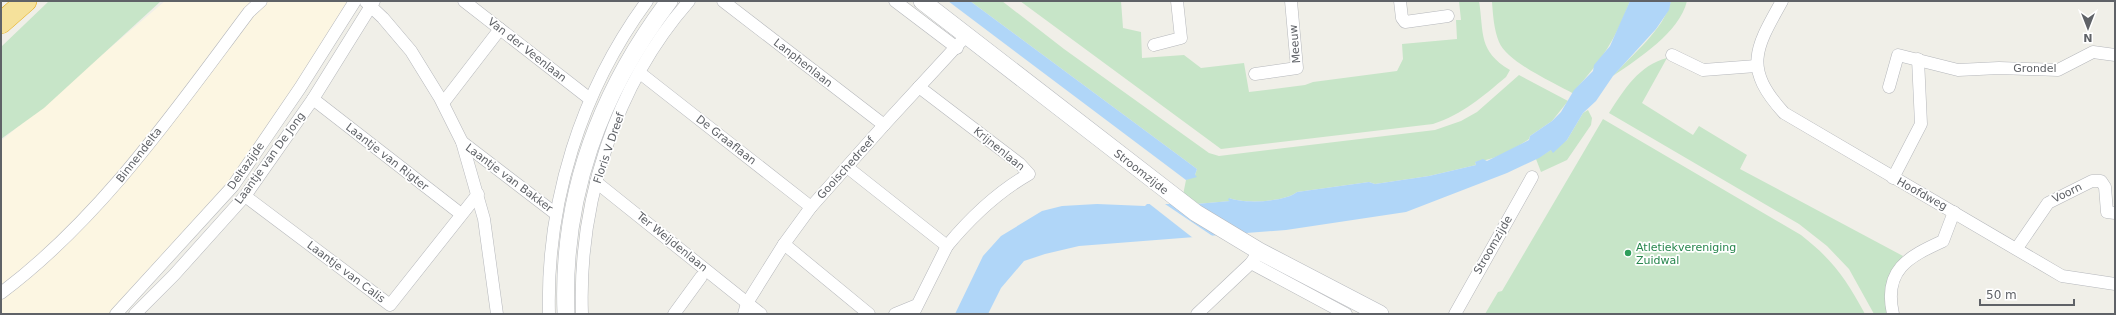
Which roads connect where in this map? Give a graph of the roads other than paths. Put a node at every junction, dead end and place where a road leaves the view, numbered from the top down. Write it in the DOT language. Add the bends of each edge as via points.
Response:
graph roads {
  1 [pos="26,1"];
  2 [pos="261,1"];
  3 [pos="355,1"];
  4 [pos="464,1"];
  5 [pos="669,1"];
  6 [pos="689,1"];
  7 [pos="723,1"];
  8 [pos="895,1"];
  9 [pos="922,1"];
  10 [pos="1177,1"];
  11 [pos="1291,1"];
  12 [pos="1400,1"];
  13 [pos="1782,1"];
  14 [pos="646,2"];
  15 [pos="370,3"];
  16 [pos="1448,16"];
  17 [pos="1,23"];
  18 [pos="500,29"];
  19 [pos="962,42"];
  20 [pos="1154,45"];
  21 [pos="1672,55"];
  22 [pos="2115,55"];
  23 [pos="1918,59"];
  24 [pos="1756,66"];
  25 [pos="640,73"];
  26 [pos="1255,74"];
  27 [pos="919,87"];
  28 [pos="1889,87"];
  29 [pos="313,99"];
  30 [pos="590,99"];
  31 [pos="443,103"];
  32 [pos="884,125"];
  33 [pos="462,142"];
  34 [pos="847,167"];
  35 [pos="1532,177"];
  36 [pos="1893,178"];
  37 [pos="596,182"];
  38 [pos="478,194"];
  39 [pos="245,196"];
  40 [pos="811,207"];
  41 [pos="1954,212"];
  42 [pos="2115,213"];
  43 [pos="461,214"];
  44 [pos="556,214"];
  45 [pos="784,244"];
  46 [pos="947,246"];
  47 [pos="2017,248"];
  48 [pos="1255,257"];
  49 [pos="701,277"];
  50 [pos="2115,284"];
  51 [pos="1,293"];
  52 [pos="746,309"];
  53 [pos="582,310"];
  54 [pos="915,310"];
  55 [pos="498,313"];
  56 [pos="116,314"];
  57 [pos="135,314"];
  58 [pos="549,314"];
  59 [pos="566,314"];
  60 [pos="593,314"];
  61 [pos="674,314"];
  62 [pos="761,314"];
  63 [pos="869,314"];
  64 [pos="896,314"];
  65 [pos="1197,314"];
  66 [pos="1346,314"];
  67 [pos="1380,314"];
  68 [pos="1455,314"];
  69 [pos="1893,314"];
  1 -- 17 [label="highway"];
  2 -- 51 [label="street, Binnendelta" via="249,12 118,184 28,273"];
  3 -- 56 [label="street, Deltazijde" via="233,186"];
  4 -- 18 [label="street, Van der Veenlaan"];
  5 -- 59 [label="street, Floris V Dreef" via="625,65 591,142 580,178 570,233"];
  6 -- 25 [label="street, Floris V Dreef"];
  7 -- 32 [label="street, Lanphenlaan"];
  8 -- 19 [label="street, Stroomzijde"];
  9 -- 19 [label="street, Stroomzijde"];
  10 -- 20 [label="street" via="1181,38"];
  11 -- 26 [label="street, Meeuw" via="1298,68"];
  12 -- 16 [label="street" via="1402,18 1406,22"];
  13 -- 24 [label="street" via="1762,37"];
  14 -- 30 [label="street" via="612,56"];
  15 -- 29 [label="street, Laantje van De Jong"];
  15 -- 31 [label="street" via="411,51"];
  18 -- 30 [label="street, Van der Veenlaan"];
  18 -- 31 [label="street"];
  19 -- 27 [label="street, Gooischedreef"];
  19 -- 48 [label="street, Stroomzijde" via="1196,214 1238,238"];
  21 -- 24 [label="street" via="1703,70"];
  22 -- 23 [label="street, Grondel" via="2093,52 2058,70 1958,70"];
  23 -- 28 [label="street, Grondel" via="1898,56"];
  23 -- 36 [label="street" via="1921,124"];
  24 -- 36 [label="street, Hoofdweg" via="1770,98 1784,113"];
  25 -- 37 [label="street, Floris V Dreef" via="617,121"];
  25 -- 40 [label="street, De Graaflaan"];
  27 -- 32 [label="street, Gooischedreef"];
  27 -- 46 [label="street, Krijnenlaan" via="1020,164 1029,174 993,198 968,221"];
  29 -- 39 [label="street, Laantje van De Jong"];
  29 -- 43 [label="street, Laantje van Rigter"];
  30 -- 44 [label="street" via="570,154"];
  31 -- 33 [label="street"];
  32 -- 34 [label="street, Gooischedreef"];
  33 -- 38 [label="street"];
  33 -- 44 [label="street, Laantje van Bakker"];
  34 -- 40 [label="street, Gooischedreef"];
  34 -- 46 [label="street"];
  35 -- 68 [label="street, Stroomzijde"];
  36 -- 41 [label="street, Hoofdweg"];
  37 -- 52 [label="street, Ter Weijdenlaan"];
  37 -- 53 [label="street, Floris V Dreef" via="585,241"];
  38 -- 43 [label="street, Laantje van Calis"];
  38 -- 55 [label="street" via="488,237"];
  39 -- 43 [label="street, Laantje van Calis" via="390,305"];
  39 -- 57 [label="street, Laantje van De Jong"];
  40 -- 45 [label="street, Gooischedreef"];
  41 -- 47 [label="street, Hoofdweg"];
  41 -- 69 [label="street" via="1943,241 1916,254 1899,268 1890,293"];
  42 -- 47 [label="street, Voorn" via="2107,212 2105,187 2101,180 2092,181 2048,203"];
  44 -- 58 [label="street" via="550,265"];
  45 -- 52 [label="street, Gooischedreef"];
  45 -- 63 [label="street"];
  46 -- 54 [label="street, Krijnenlaan"];
  47 -- 50 [label="street, Hoofdweg" via="2062,276"];
  48 -- 65 [label="street"];
  48 -- 66 [label="street"];
  48 -- 67 [label="street, Stroomzijde"];
  49 -- 61 [label="street"];
  52 -- 62 [label="street, Ter Weijdenlaan"];
  53 -- 60 [label="street"];
  54 -- 64 [label="street"];
}
